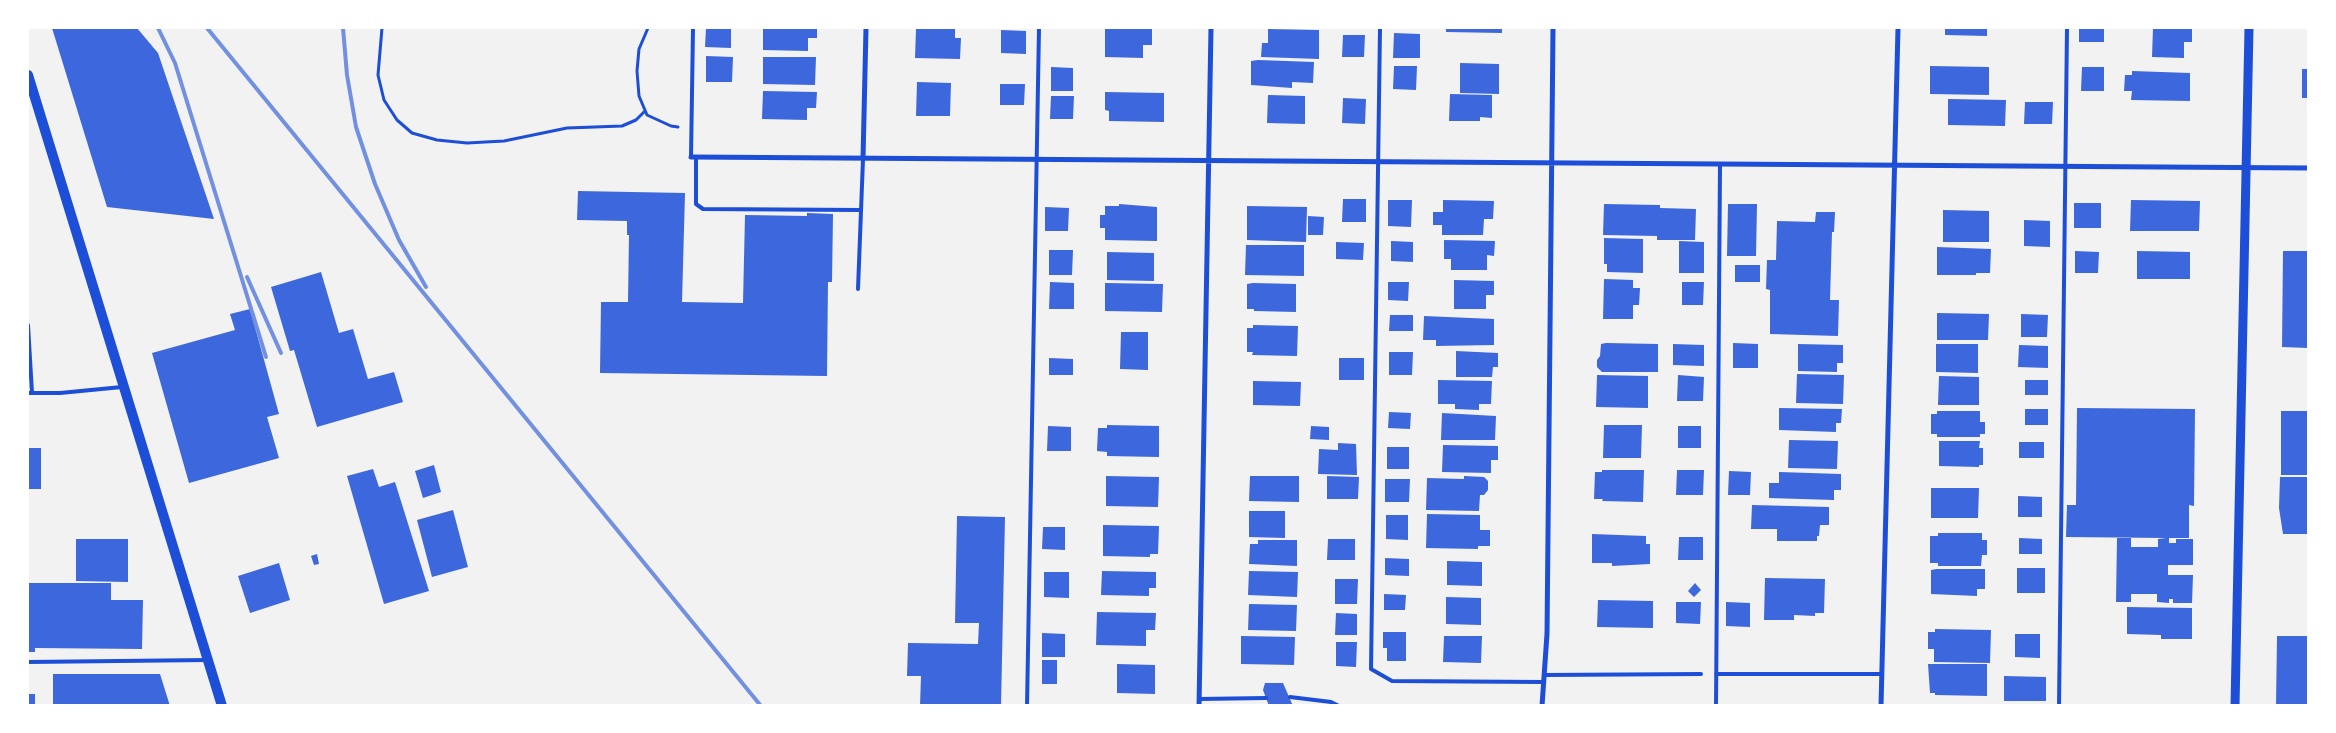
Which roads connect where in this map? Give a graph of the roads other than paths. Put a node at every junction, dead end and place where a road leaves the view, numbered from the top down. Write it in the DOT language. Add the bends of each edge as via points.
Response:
graph roads {
  1 [pos="693,28"];
  2 [pos="866,28"];
  3 [pos="1039,28"];
  4 [pos="1211,28"];
  5 [pos="1380,28"];
  6 [pos="1553,28"];
  7 [pos="1898,28"];
  8 [pos="2067,28"];
  9 [pos="2249,28"];
  10 [pos="28,75"];
  11 [pos="32,103"];
  12 [pos="693,157"];
  13 [pos="863,159"];
  14 [pos="1037,160"];
  15 [pos="1210,160"];
  16 [pos="1378,161"];
  17 [pos="1551,161"];
  18 [pos="1720,164"];
  19 [pos="1896,166"];
  20 [pos="2064,167"];
  21 [pos="2248,168"];
  22 [pos="2308,168"];
  23 [pos="861,210"];
  24 [pos="858,289"];
  25 [pos="28,325"];
  26 [pos="124,387"];
  27 [pos="30,393"];
  28 [pos="208,660"];
  29 [pos="28,662"];
  30 [pos="1701,674"];
  31 [pos="1716,674"];
  32 [pos="1882,674"];
  33 [pos="1542,675"];
  34 [pos="1542,682"];
  35 [pos="1290,697"];
  36 [pos="1266,698"];
  37 [pos="1199,699"];
  38 [pos="222,706"];
  39 [pos="1027,706"];
  40 [pos="1199,706"];
  41 [pos="1339,706"];
  42 [pos="1542,706"];
  43 [pos="1716,706"];
  44 [pos="1881,706"];
  45 [pos="2058,706"];
  46 [pos="2235,706"];
  1 -- 12 [label="lane"];
  2 -- 13 [label="street"];
  3 -- 14 [label="lane"];
  4 -- 15 [label="street"];
  5 -- 16 [label="lane"];
  6 -- 17 [label="street"];
  7 -- 19 [label="street"];
  8 -- 20 [label="lane"];
  9 -- 21 [label="street"];
  10 -- 11 [label="main road"];
  11 -- 26 [label="main road"];
  12 -- 13 [label="street"];
  12 -- 23 [label="lane" via="696,204 703,209"];
  13 -- 14 [label="street"];
  13 -- 23 [label="lane"];
  14 -- 15 [label="street"];
  14 -- 39 [label="lane"];
  15 -- 16 [label="street"];
  15 -- 37 [label="street"];
  16 -- 17 [label="street"];
  16 -- 34 [label="lane" via="1371,669 1392,681"];
  17 -- 18 [label="street"];
  17 -- 33 [label="street" via="1547,634"];
  18 -- 19 [label="street"];
  18 -- 31 [label="lane"];
  19 -- 20 [label="street"];
  19 -- 32 [label="street"];
  20 -- 21 [label="street"];
  20 -- 45 [label="lane"];
  21 -- 22 [label="street"];
  21 -- 46 [label="street"];
  23 -- 24 [label="lane"];
  25 -- 27 [label="lane"];
  26 -- 27 [label="lane"];
  26 -- 28 [label="main road"];
  28 -- 29 [label="lane"];
  28 -- 38 [label="main road"];
  30 -- 33 [label="lane"];
  31 -- 32 [label="lane"];
  31 -- 43 [label="lane"];
  32 -- 44 [label="street"];
  33 -- 34 [label="street"];
  34 -- 42 [label="street"];
  35 -- 41 [label="lane"];
  36 -- 37 [label="lane"];
  37 -- 40 [label="street"];
}
